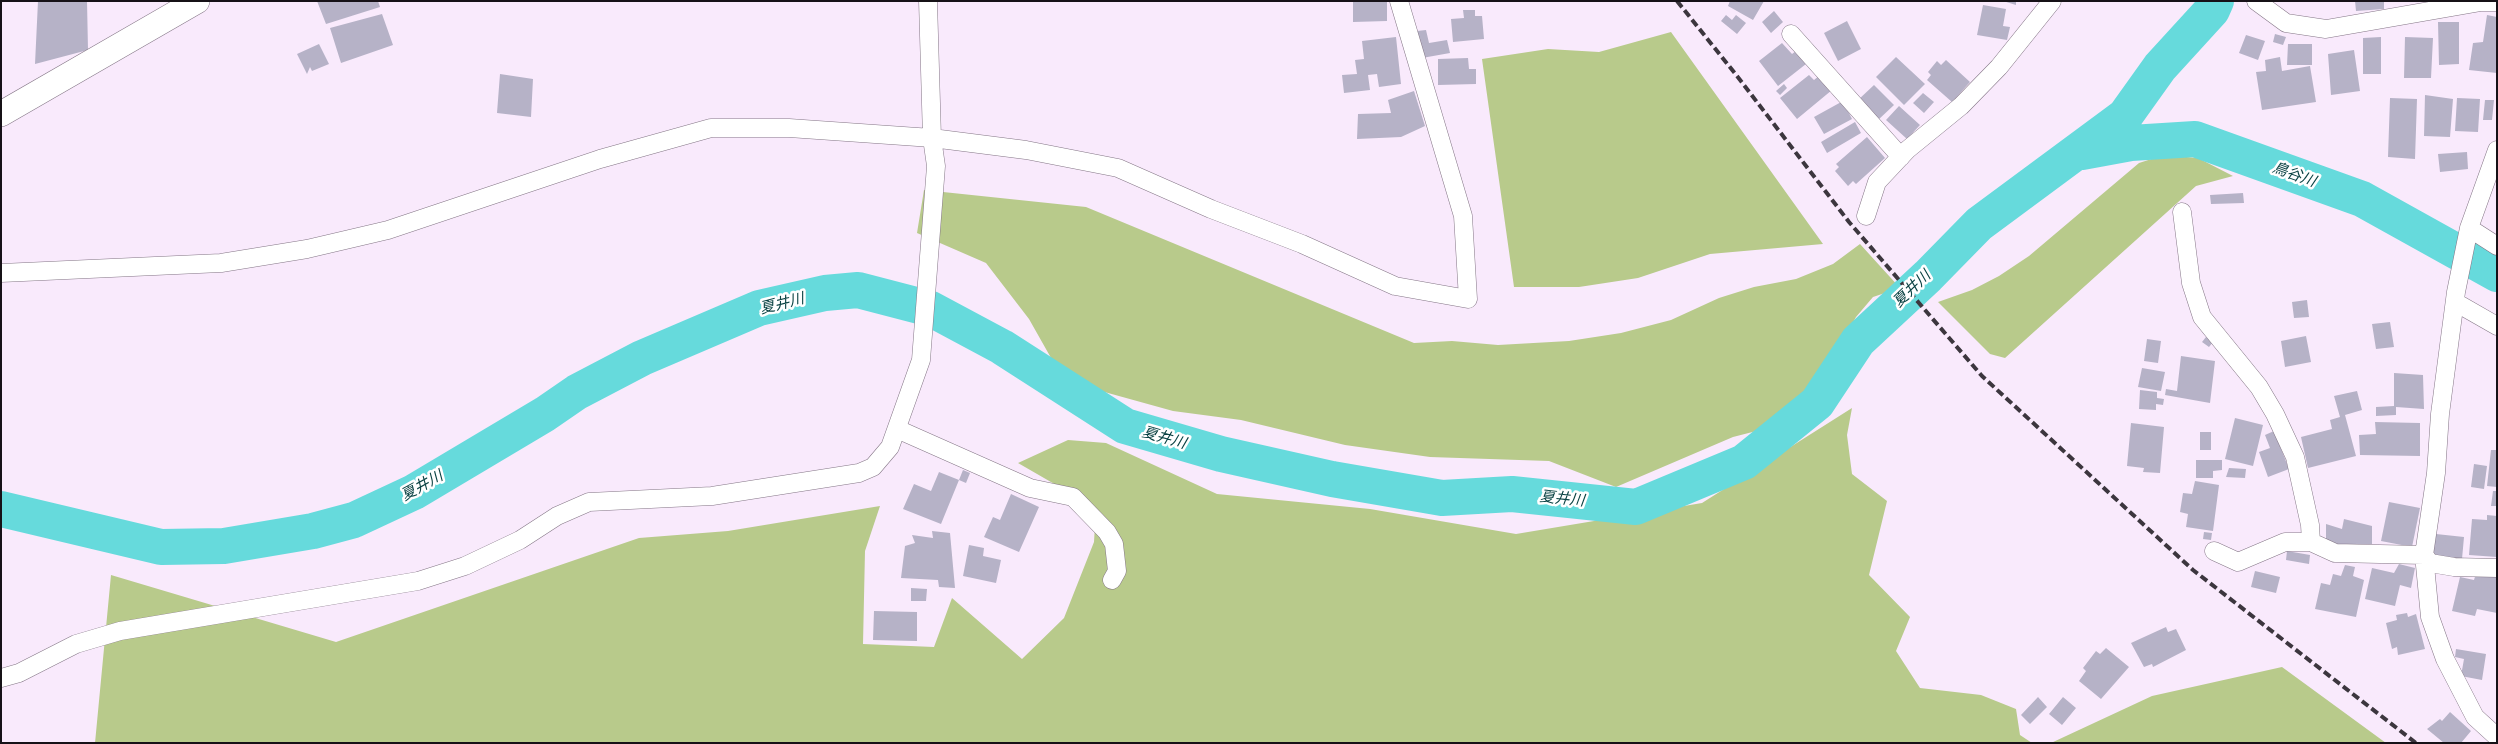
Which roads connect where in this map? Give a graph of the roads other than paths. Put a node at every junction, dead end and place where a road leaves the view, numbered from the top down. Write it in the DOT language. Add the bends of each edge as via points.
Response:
graph roads {
  1 [pos="197,1"];
  2 [pos="928,1"];
  3 [pos="1399,1"];
  4 [pos="2052,1"];
  5 [pos="2497,2"];
  6 [pos="2259,4"];
  7 [pos="1791,34"];
  8 [pos="1,114"];
  9 [pos="932,138"];
  10 [pos="2497,150"];
  11 [pos="1901,157"];
  12 [pos="2182,212"];
  13 [pos="1866,216"];
  14 [pos="2468,235"];
  15 [pos="2497,246"];
  16 [pos="1,273"];
  17 [pos="2456,297"];
  18 [pos="2497,326"];
  19 [pos="897,429"];
  20 [pos="2311,542"];
  21 [pos="2214,551"];
  22 [pos="2424,555"];
  23 [pos="2497,568"];
  24 [pos="1112,580"];
  25 [pos="1,678"];
  26 [pos="2497,737"];
  1 -- 8 [label="street"];
  2 -- 9 [label="street"];
  3 -- 9 [label="street" via="1463,216 1468,300 1395,286 1118,168 1026,150"];
  4 -- 11 [label="street" via="1993,73 1961,106"];
  5 -- 6 [label="street" via="2326,29 2286,23"];
  7 -- 11 [label="street"];
  9 -- 16 [label="street" via="789,128 711,128 600,159 388,230 307,249 221,264"];
  9 -- 19 [label="street" via="936,166 921,360"];
  10 -- 14 [label="street"];
  11 -- 13 [label="street" via="1877,182"];
  12 -- 20 [label="street" via="2191,283 2202,317 2259,387 2275,414 2295,457"];
  14 -- 15 [label="street"];
  14 -- 17 [label="street"];
  17 -- 18 [label="street"];
  17 -- 22 [label="street"];
  19 -- 24 [label="street" via="1030,488 1073,497 1107,532 1114,544 1117,571"];
  19 -- 25 [label="street" via="890,447 873,468 859,473 712,496 589,502 465,566 418,581 120,631 76,644 19,673"];
  20 -- 21 [label="street" via="2286,542 2238,562"];
  20 -- 22 [label="street" via="2335,553"];
  22 -- 23 [label="street" via="2430,563"];
  22 -- 26 [label="street" via="2430,617 2445,659 2475,717"];
}
